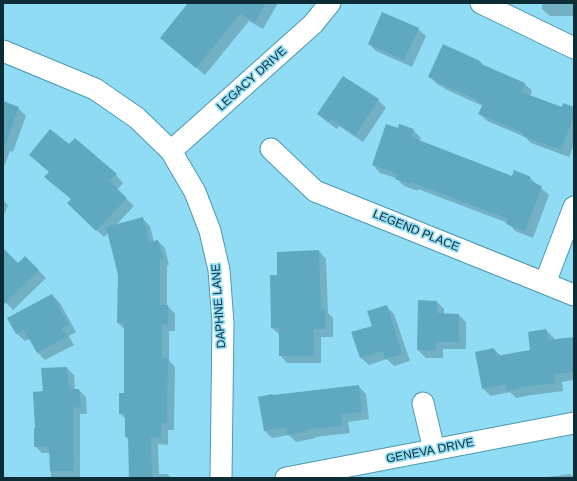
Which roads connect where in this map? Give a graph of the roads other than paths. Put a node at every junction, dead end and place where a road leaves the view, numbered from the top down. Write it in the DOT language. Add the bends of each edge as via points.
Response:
graph roads {
  1 [pos="330,3"];
  2 [pos="481,3"];
  3 [pos="574,48"];
  4 [pos="3,51"];
  5 [pos="271,149"];
  6 [pos="171,151"];
  7 [pos="574,207"];
  8 [pos="545,283"];
  9 [pos="574,295"];
  10 [pos="423,403"];
  11 [pos="574,423"];
  12 [pos="434,450"];
  13 [pos="221,478"];
  14 [pos="286,478"];
  1 -- 6 [label="street, LEGACY DRIVE" via="313,24"];
  2 -- 3 [label="street"];
  4 -- 6 [label="street, DAPHNE LANE" via="95,89 137,118"];
  5 -- 8 [label="street, LEGEND PLACE" via="315,190"];
  6 -- 13 [label="street, DAPHNE LANE" via="195,192 210,230 219,270 223,323"];
  7 -- 8 [label="street"];
  8 -- 9 [label="street, LEGEND PLACE"];
  10 -- 12 [label="street"];
  11 -- 12 [label="street, GENEVA DRIVE"];
  12 -- 14 [label="street, GENEVA DRIVE"];
}
